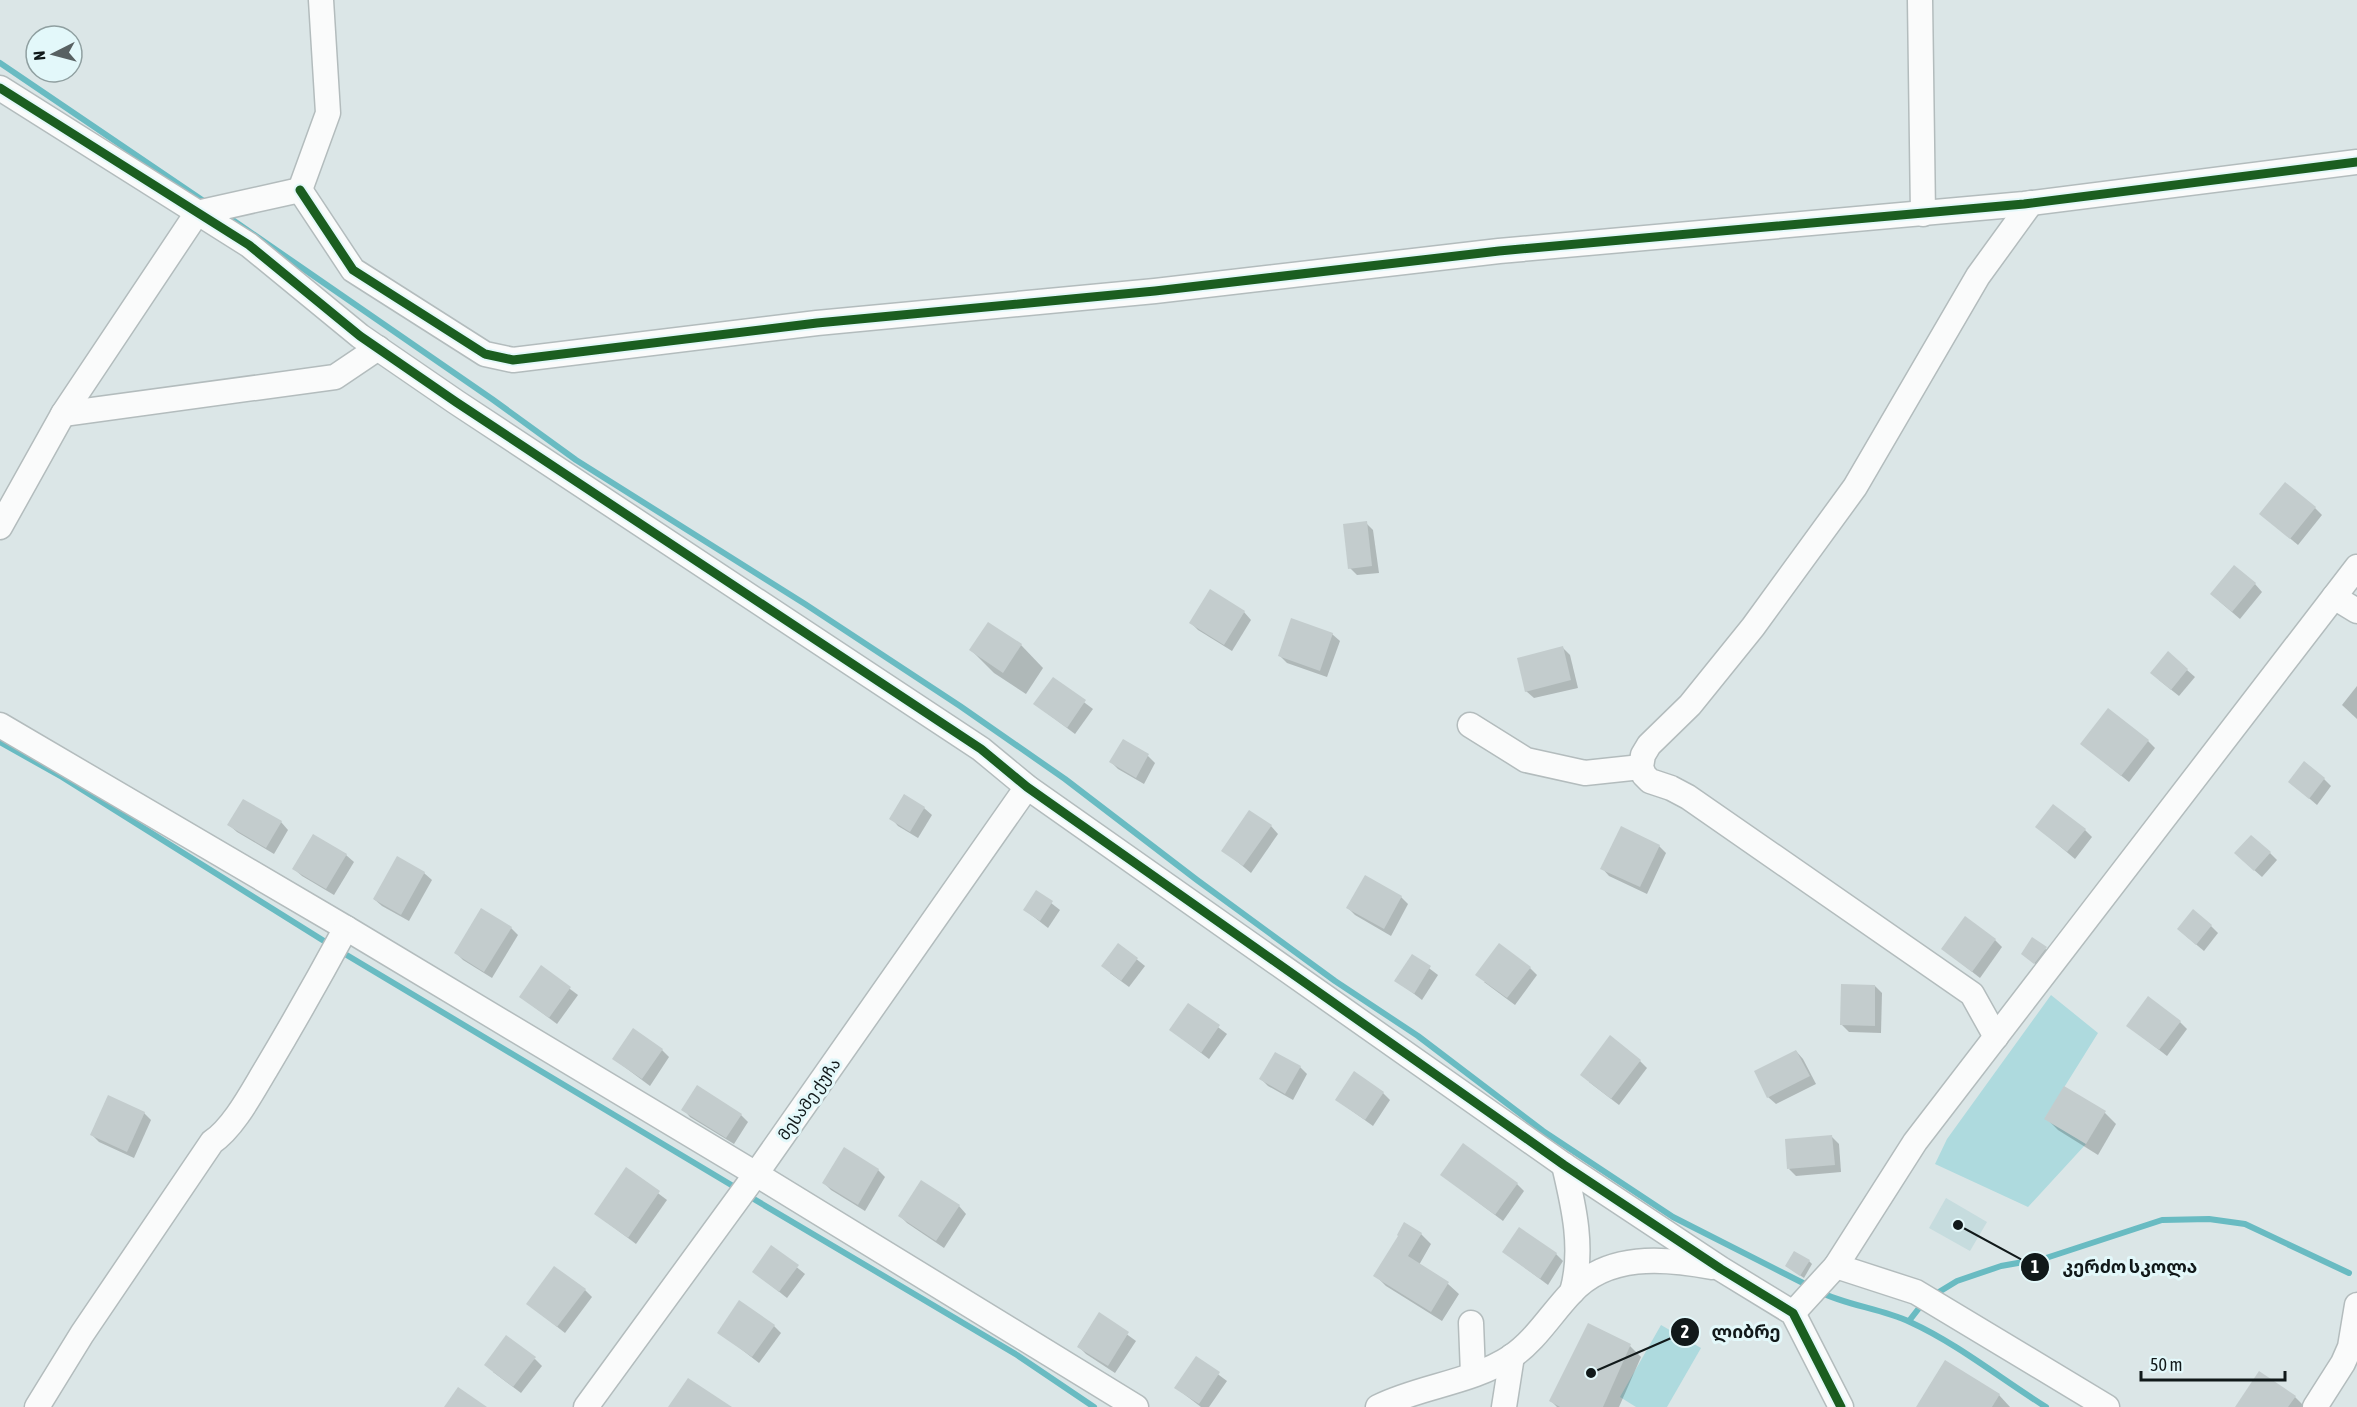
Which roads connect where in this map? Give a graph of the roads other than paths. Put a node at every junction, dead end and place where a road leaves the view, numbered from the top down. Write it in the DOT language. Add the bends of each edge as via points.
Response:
graph roads {
  1 [pos="321,0"];
  2 [pos="1920,0"];
  3 [pos="0,88"];
  4 [pos="2357,162"];
  5 [pos="300,190"];
  6 [pos="2031,203"];
  7 [pos="197,213"];
  8 [pos="1923,214"];
  9 [pos="378,348"];
  10 [pos="63,414"];
  11 [pos="0,527"];
  12 [pos="2357,567"];
  13 [pos="2334,597"];
  14 [pos="2357,611"];
  15 [pos="0,725"];
  16 [pos="1470,725"];
  17 [pos="1641,767"];
  18 [pos="1027,787"];
  19 [pos="346,928"];
  20 [pos="1996,1037"];
  21 [pos="1564,1165"];
  22 [pos="756,1174"];
  23 [pos="1836,1266"];
  24 [pos="1721,1269"];
  25 [pos="1572,1292"];
  26 [pos="2357,1305"];
  27 [pos="1793,1313"];
  28 [pos="1470,1323"];
  29 [pos="1512,1356"];
  30 [pos="1473,1374"];
  31 [pos="37,1407"];
  32 [pos="586,1407"];
  33 [pos="1136,1407"];
  34 [pos="1378,1407"];
  35 [pos="1504,1407"];
  36 [pos="1841,1407"];
  37 [pos="2107,1407"];
  38 [pos="2315,1407"];
  1 -- 5 [label="street" via="328,112"];
  2 -- 8 [label="street"];
  3 -- 7 [label="street"];
  4 -- 6 [label="street"];
  5 -- 7 [label="street"];
  5 -- 8 [label="street" via="353,270 485,354 513,360 817,323 1155,291 1499,251"];
  6 -- 8 [label="street"];
  6 -- 17 [label="street" via="1978,276 1856,487 1753,627 1690,705 1649,746"];
  7 -- 9 [label="street" via="249,245"];
  7 -- 10 [label="street"];
  9 -- 10 [label="street" via="335,377"];
  9 -- 18 [label="street" via="981,749"];
  10 -- 11 [label="street"];
  12 -- 13 [label="street"];
  13 -- 14 [label="street"];
  13 -- 20 [label="street"];
  15 -- 19 [label="street"];
  16 -- 17 [label="street" via="1526,760 1585,773"];
  17 -- 20 [label="street" via="1650,781 1688,797 1972,994"];
  18 -- 21 [label="street"];
  18 -- 22 [label="street, მესამე ქუჩა"];
  19 -- 22 [label="street"];
  19 -- 31 [label="street" via="251,1095 212,1142"];
  20 -- 23 [label="street" via="1915,1142"];
  21 -- 24 [label="street"];
  21 -- 25 [label="street" via="1579,1250"];
  22 -- 32 [label="street, მესამე ქუჩა"];
  22 -- 33 [label="street"];
  23 -- 27 [label="street"];
  23 -- 37 [label="street" via="1916,1293"];
  24 -- 25 [label="street" via="1646,1259 1590,1275"];
  24 -- 27 [label="street"];
  25 -- 29 [label="street"];
  26 -- 38 [label="street" via="2350,1347"];
  27 -- 36 [label="street"];
  28 -- 30 [label="street"];
  29 -- 30 [label="street"];
  29 -- 35 [label="street"];
  30 -- 34 [label="street"];
}
